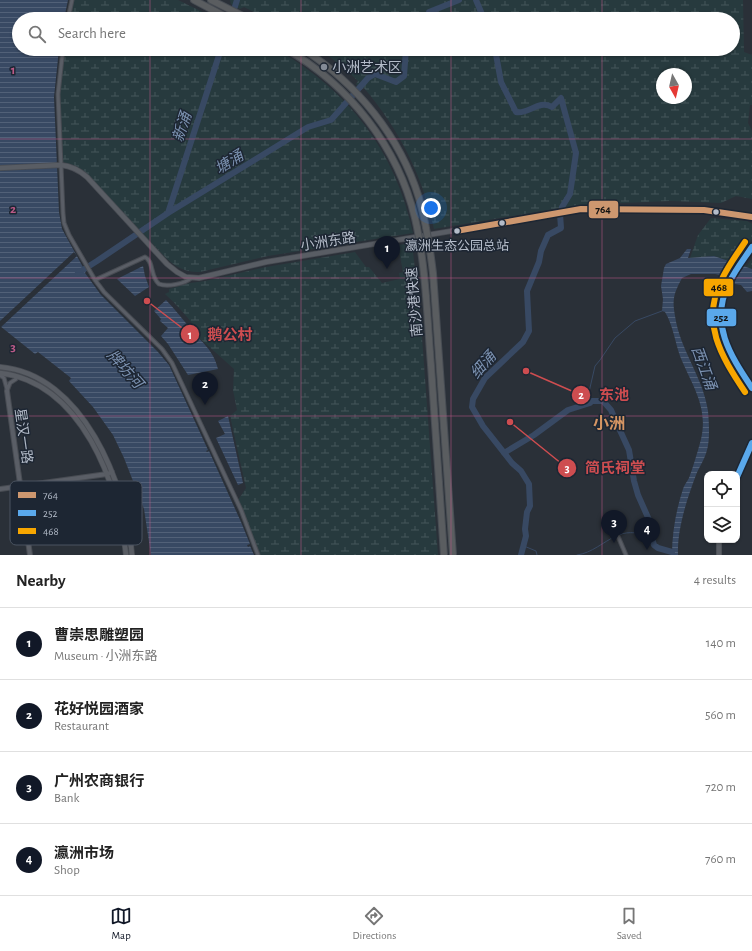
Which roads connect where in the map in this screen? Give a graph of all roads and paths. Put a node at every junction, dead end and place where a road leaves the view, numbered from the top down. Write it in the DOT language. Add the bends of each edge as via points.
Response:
graph roads {
  1 [pos="72,0"];
  2 [pos="194,0"];
  3 [pos="210,0"];
  4 [pos="69,12"];
  5 [pos="217,12"];
  6 [pos="234,12"];
  7 [pos="62,56"];
  8 [pos="297,56"];
  9 [pos="313,56"];
  10 [pos="59,165"];
  11 [pos="0,168"];
  12 [pos="752,217"];
  13 [pos="752,247"];
  14 [pos="190,278"];
  15 [pos="94,280"];
  16 [pos="0,368"];
  17 [pos="0,374"];
  18 [pos="20,378"];
  19 [pos="752,388"];
  20 [pos="7,390"];
  21 [pos="752,442"];
  22 [pos="740,471"];
  23 [pos="109,473"];
  24 [pos="19,481"];
  25 [pos="54,481"];
  26 [pos="111,481"];
  27 [pos="112,481"];
  28 [pos="10,488"];
  29 [pos="0,489"];
  30 [pos="617,534"];
  31 [pos="719,543"];
  32 [pos="29,545"];
  33 [pos="125,545"];
  34 [pos="131,545"];
  35 [pos="30,555"];
  36 [pos="126,555"];
  37 [pos="132,555"];
  38 [pos="258,555"];
  39 [pos="444,555"];
  40 [pos="453,555"];
  41 [pos="626,555"];
  42 [pos="719,555"];
  1 -- 4 [label="street"];
  2 -- 5 [label="highway"];
  3 -- 6 [label="highway"];
  7 -- 10 [label="street" via="58,94"];
  8 -- 39 [label="highway, 南沙港快速, bridge" via="331,80 361,112 391,156 410,203 420,243 424,280"];
  9 -- 40 [label="highway, 南沙港快速, bridge" via="357,93 374,113 400,153 419,198 433,273"];
  10 -- 11 [label="main road"];
  10 -- 14 [label="main road" via="72,167 82,173 170,267"];
  10 -- 15 [label="street" via="64,223"];
  12 -- 14 [label="main road, 小洲东路" via="711,210 564,211 271,261"];
  13 -- 19 [label="main road" via="728,284 720,318 721,329 731,354"];
  14 -- 15 [label="street" via="185,282 166,286 159,284 154,277 150,260 145,257"];
  15 -- 38 [label="street" via="162,349 172,363 243,515"];
  16 -- 23 [label="main road" via="33,377 63,396 91,432"];
  17 -- 18 [label="main road"];
  17 -- 20 [label="street, 星汉一路" via="4,378"];
  18 -- 20 [label="street, 星汉一路" via="14,379"];
  18 -- 23 [label="main road" via="53,395 67,409 80,425"];
  20 -- 24 [label="street, 星汉一路"];
  21 -- 22 [label="main road"];
  23 -- 25 [label="street"];
  23 -- 26 [label="main road"];
  23 -- 27 [label="main road"];
  28 -- 29 [label="street"];
  30 -- 41 [label="street"];
  31 -- 42 [label="main road"];
  32 -- 35 [label="street, 星汉一路"];
  33 -- 36 [label="main road"];
  34 -- 37 [label="main road"];
}
